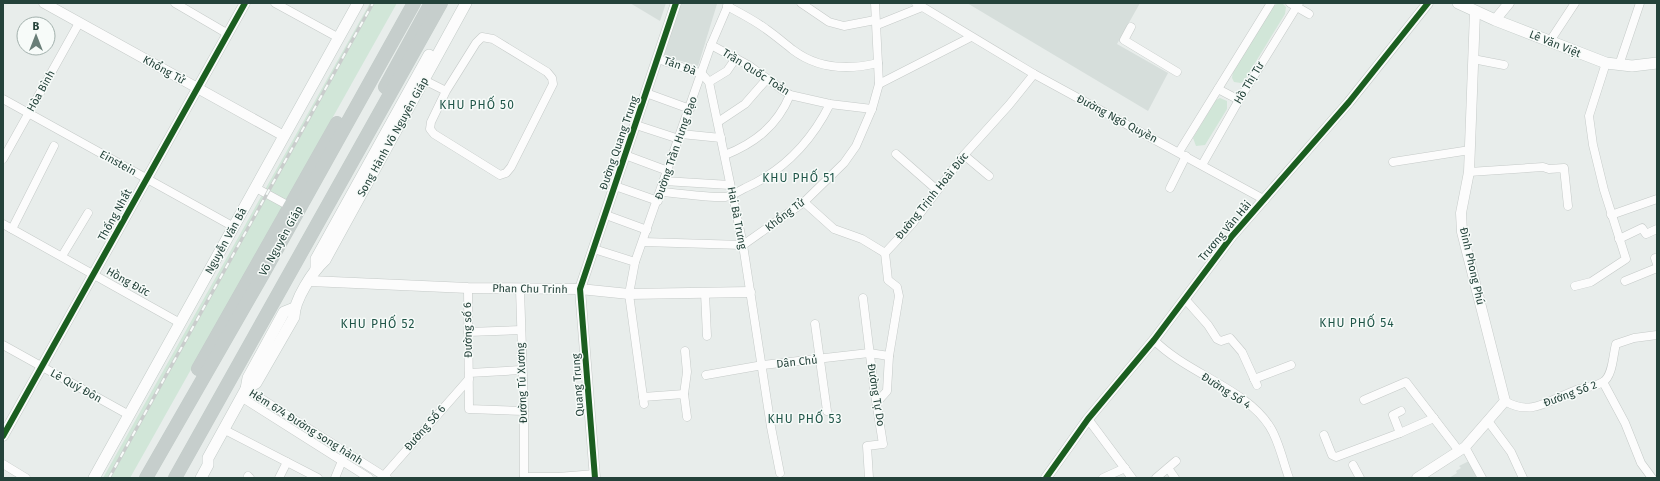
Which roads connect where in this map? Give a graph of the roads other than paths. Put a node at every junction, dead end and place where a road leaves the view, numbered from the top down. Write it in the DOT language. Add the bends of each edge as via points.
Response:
graph roads {
  1 [pos="44,3"];
  2 [pos="175,3"];
  3 [pos="245,3"];
  4 [pos="275,3"];
  5 [pos="358,3"];
  6 [pos="414,3"];
  7 [pos="431,3"];
  8 [pos="441,3"];
  9 [pos="458,3"];
  10 [pos="466,3"];
  11 [pos="676,3"];
  12 [pos="801,3"];
  13 [pos="875,3"];
  14 [pos="1271,3"];
  15 [pos="1428,3"];
  16 [pos="1458,3"];
  17 [pos="1508,3"];
  18 [pos="1575,3"];
  19 [pos="1640,3"];
  20 [pos="728,4"];
  21 [pos="1295,4"];
  22 [pos="919,5"];
  23 [pos="403,11"];
  24 [pos="1475,12"];
  25 [pos="1309,14"];
  26 [pos="1495,20"];
  27 [pos="876,22"];
  28 [pos="79,23"];
  29 [pos="1131,27"];
  30 [pos="228,34"];
  31 [pos="971,37"];
  32 [pos="339,38"];
  33 [pos="1550,41"];
  34 [pos="711,45"];
  35 [pos="383,57"];
  36 [pos="736,58"];
  37 [pos="658,59"];
  38 [pos="1473,59"];
  39 [pos="371,63"];
  40 [pos="878,63"];
  41 [pos="1606,63"];
  42 [pos="1657,63"];
  43 [pos="1504,65"];
  44 [pos="1619,65"];
  45 [pos="1177,72"];
  46 [pos="702,74"];
  47 [pos="1034,74"];
  48 [pos="424,80"];
  49 [pos="766,80"];
  50 [pos="709,82"];
  51 [pos="879,84"];
  52 [pos="197,88"];
  53 [pos="1218,89"];
  54 [pos="446,91"];
  55 [pos="646,93"];
  56 [pos="790,95"];
  57 [pos="3,99"];
  58 [pos="1239,100"];
  59 [pos="830,104"];
  60 [pos="690,109"];
  61 [pos="872,109"];
  62 [pos="28,113"];
  63 [pos="718,122"];
  64 [pos="636,125"];
  65 [pos="284,136"];
  66 [pos="680,137"];
  67 [pos="721,138"];
  68 [pos="54,146"];
  69 [pos="1470,150"];
  70 [pos="896,154"];
  71 [pos="1182,154"];
  72 [pos="724,155"];
  73 [pos="964,155"];
  74 [pos="625,156"];
  75 [pos="3,158"];
  76 [pos="1393,162"];
  77 [pos="1202,165"];
  78 [pos="668,171"];
  79 [pos="1469,172"];
  80 [pos="988,176"];
  81 [pos="147,178"];
  82 [pos="664,181"];
  83 [pos="730,185"];
  84 [pos="615,186"];
  85 [pos="256,188"];
  86 [pos="1170,188"];
  87 [pos="937,190"];
  88 [pos="661,192"];
  89 [pos="732,194"];
  90 [pos="1657,199"];
  91 [pos="1265,200"];
  92 [pos="658,201"];
  93 [pos="804,202"];
  94 [pos="289,206"];
  95 [pos="1568,206"];
  96 [pos="88,213"];
  97 [pos="606,214"];
  98 [pos="1611,216"];
  99 [pos="3,224"];
  100 [pos="234,227"];
  101 [pos="12,229"];
  102 [pos="1657,229"];
  103 [pos="647,230"];
  104 [pos="1619,239"];
  105 [pos="643,242"];
  106 [pos="743,245"];
  107 [pos="594,249"];
  108 [pos="885,253"];
  109 [pos="62,256"];
  110 [pos="635,262"];
  111 [pos="316,268"];
  112 [pos="1657,268"];
  113 [pos="93,274"];
  114 [pos="310,281"];
  115 [pos="1625,281"];
  116 [pos="1575,286"];
  117 [pos="468,288"];
  118 [pos="520,288"];
  119 [pos="580,290"];
  120 [pos="750,292"];
  121 [pos="705,293"];
  122 [pos="629,294"];
  123 [pos="863,298"];
  124 [pos="1185,299"];
  125 [pos="180,323"];
  126 [pos="815,324"];
  127 [pos="520,330"];
  128 [pos="468,332"];
  129 [pos="1657,335"];
  130 [pos="707,336"];
  131 [pos="1154,340"];
  132 [pos="3,345"];
  133 [pos="210,346"];
  134 [pos="685,351"];
  135 [pos="870,353"];
  136 [pos="889,356"];
  137 [pos="820,360"];
  138 [pos="210,365"];
  139 [pos="763,365"];
  140 [pos="1291,365"];
  141 [pos="42,366"];
  142 [pos="521,370"];
  143 [pos="706,375"];
  144 [pos="469,376"];
  145 [pos="1603,382"];
  146 [pos="243,393"];
  147 [pos="684,394"];
  148 [pos="190,400"];
  149 [pos="1364,400"];
  150 [pos="1505,401"];
  151 [pos="877,402"];
  152 [pos="178,408"];
  153 [pos="524,410"];
  154 [pos="827,411"];
  155 [pos="1401,411"];
  156 [pos="129,415"];
  157 [pos="687,417"];
  158 [pos="1434,418"];
  159 [pos="1088,419"];
  160 [pos="1488,421"];
  161 [pos="223,429"];
  162 [pos="1400,433"];
  163 [pos="1324,435"];
  164 [pos="3,436"];
  165 [pos="1462,449"];
  166 [pos="346,452"];
  167 [pos="207,460"];
  168 [pos="1176,461"];
  169 [pos="287,462"];
  170 [pos="342,462"];
  171 [pos="3,464"];
  172 [pos="1353,465"];
  173 [pos="1125,468"];
  174 [pos="1168,468"];
  175 [pos="780,473"];
  176 [pos="595,476"];
  177 [pos="384,477"];
  178 [pos="26,478"];
  179 [pos="94,478"];
  180 [pos="138,478"];
  181 [pos="146,478"];
  182 [pos="166,478"];
  183 [pos="175,478"];
  184 [pos="193,478"];
  185 [pos="201,478"];
  186 [pos="279,478"];
  187 [pos="318,478"];
  188 [pos="335,478"];
  189 [pos="369,478"];
  190 [pos="524,478"];
  191 [pos="869,478"];
  192 [pos="1046,478"];
  193 [pos="1103,478"];
  194 [pos="1132,478"];
  195 [pos="1156,478"];
  196 [pos="1175,478"];
  197 [pos="1289,478"];
  198 [pos="1360,478"];
  199 [pos="1417,478"];
  200 [pos="1482,478"];
  201 [pos="1523,478"];
  202 [pos="1652,478"];
  1 -- 28 [label="street, Khổng Tử"];
  2 -- 30 [label="street"];
  3 -- 30 [label="street, Thống Nhất"];
  4 -- 32 [label="street"];
  5 -- 32 [label="main road, Nguyễn Văn Bá"];
  6 -- 23 [label="highway, Võ Nguyên Giáp"];
  7 -- 182 [label="highway, Võ Nguyên Giáp"];
  8 -- 183 [label="highway"];
  9 -- 111 [label="main road, Song Hành Võ Nguyên Giáp" via="316,259"];
  10 -- 48 [label="main road, Song Hành Võ Nguyên Giáp"];
  11 -- 37 [label="street, Đường Quang Trung"];
  12 -- 27 [label="street" via="829,22 844,26"];
  13 -- 27 [label="street, Khổng Tử"];
  14 -- 53 [label="street, Hồ Thị Tư"];
  15 -- 91 [label="street, Trương Văn Hải" via="1349,102"];
  16 -- 24 [label="main road, Lê Văn Việt"];
  17 -- 26 [label="street"];
  18 -- 33 [label="street"];
  19 -- 44 [label="street"];
  20 -- 34 [label="street, Đường Trần Hưng Đạo"];
  20 -- 40 [label="street" via="794,51 820,63 843,68"];
  21 -- 25 [label="street"];
  21 -- 58 [label="street, Hồ Thị Tư"];
  22 -- 27 [label="street"];
  22 -- 31 [label="street, Đường Ngô Quyền"];
  23 -- 35 [label="highway, Võ Nguyên Giáp"];
  23 -- 39 [label="highway, Võ Nguyên Giáp"];
  24 -- 26 [label="main road, Lê Văn Việt"];
  24 -- 38 [label="street, Đình Phong Phú"];
  26 -- 33 [label="main road, Lê Văn Việt"];
  27 -- 40 [label="street, Khổng Tử"];
  28 -- 52 [label="street, Khổng Tử"];
  28 -- 62 [label="street, Hòa Bình"];
  29 -- 45 [label="street" via="1124,40"];
  30 -- 52 [label="street, Thống Nhất"];
  31 -- 47 [label="street, Đường Ngô Quyền"];
  31 -- 51 [label="street"];
  32 -- 65 [label="main road, Nguyễn Văn Bá"];
  33 -- 41 [label="main road, Lê Văn Việt"];
  34 -- 36 [label="street, Trần Quốc Toản"];
  34 -- 46 [label="street, Đường Trần Hưng Đạo"];
  35 -- 39 [label="highway"];
  35 -- 138 [label="highway, Võ Nguyên Giáp"];
  36 -- 49 [label="street, Trần Quốc Toản"];
  36 -- 50 [label="street" via="727,71"];
  37 -- 46 [label="street, Tản Đà"];
  37 -- 55 [label="street, Đường Quang Trung"];
  38 -- 43 [label="street"];
  38 -- 69 [label="street, Đình Phong Phú"];
  39 -- 94 [label="highway, Võ Nguyên Giáp"];
  40 -- 51 [label="street, Khổng Tử"];
  41 -- 44 [label="main road, Lê Văn Việt"];
  41 -- 98 [label="street" via="1589,116 1593,145"];
  42 -- 44 [label="main road, Lê Văn Việt"];
  46 -- 50 [label="street, Hai Bà Trưng"];
  46 -- 60 [label="street, Đường Trần Hưng Đạo"];
  47 -- 71 [label="street, Đường Ngô Quyền"];
  47 -- 73 [label="street, Đường Trịnh Hoài Đức"];
  48 -- 54 [label="street"];
  48 -- 111 [label="main road, Song Hành Võ Nguyên Giáp" via="325,260"];
  49 -- 56 [label="street, Trần Quốc Toản"];
  49 -- 63 [label="street" via="745,104"];
  50 -- 63 [label="street, Hai Bà Trưng"];
  51 -- 61 [label="street, Khổng Tử"];
  52 -- 65 [label="street, Khổng Tử"];
  52 -- 81 [label="street, Thống Nhất"];
  53 -- 58 [label="street"];
  53 -- 71 [label="street, Hồ Thị Tư"];
  54 -- 54 [label="street" via="430,129 500,175 511,167 553,84 547,72 493,39 482,37"];
  55 -- 60 [label="street"];
  55 -- 64 [label="street, Đường Quang Trung"];
  56 -- 59 [label="street, Trần Quốc Toản"];
  56 -- 72 [label="street" via="779,118 769,130 749,144"];
  57 -- 62 [label="street, Einstein"];
  58 -- 77 [label="street, Hồ Thị Tư"];
  59 -- 61 [label="street, Trần Quốc Toản"];
  59 -- 89 [label="street" via="812,135 786,162 770,175"];
  60 -- 66 [label="street, Đường Trần Hưng Đạo"];
  61 -- 93 [label="street, Khổng Tử" via="856,146 844,163"];
  62 -- 75 [label="street, Hòa Bình"];
  62 -- 81 [label="street, Einstein"];
  63 -- 67 [label="street, Hai Bà Trưng"];
  64 -- 66 [label="street"];
  64 -- 74 [label="street, Đường Quang Trung"];
  65 -- 85 [label="main road, Nguyễn Văn Bá"];
  66 -- 67 [label="street"];
  66 -- 78 [label="street, Đường Trần Hưng Đạo"];
  67 -- 72 [label="street, Hai Bà Trưng"];
  68 -- 101 [label="street"];
  69 -- 76 [label="street"];
  69 -- 79 [label="street, Đình Phong Phú"];
  70 -- 87 [label="street"];
  71 -- 77 [label="street, Đường Ngô Quyền"];
  71 -- 86 [label="street, Hồ Thị Tư"];
  72 -- 83 [label="street, Hai Bà Trưng"];
  73 -- 80 [label="street"];
  73 -- 87 [label="street, Đường Trịnh Hoài Đức"];
  74 -- 78 [label="street"];
  74 -- 84 [label="street, Đường Quang Trung"];
  77 -- 91 [label="street, Đường Ngô Quyền"];
  78 -- 82 [label="street, Đường Trần Hưng Đạo"];
  79 -- 95 [label="street" via="1564,168"];
  79 -- 150 [label="street, Đình Phong Phú" via="1461,212 1462,232"];
  81 -- 100 [label="street, Einstein"];
  81 -- 113 [label="street, Thống Nhất"];
  82 -- 83 [label="street"];
  82 -- 88 [label="street, Đường Trần Hưng Đạo"];
  83 -- 89 [label="street, Hai Bà Trưng"];
  84 -- 92 [label="street"];
  84 -- 97 [label="street, Đường Quang Trung"];
  85 -- 94 [label="street"];
  85 -- 100 [label="main road, Nguyễn Văn Bá"];
  87 -- 108 [label="street, Đường Trịnh Hoài Đức" via="912,224"];
  88 -- 89 [label="street" via="726,197"];
  88 -- 92 [label="street, Đường Trần Hưng Đạo"];
  89 -- 106 [label="street, Hai Bà Trưng"];
  90 -- 98 [label="street"];
  91 -- 124 [label="street, Trương Văn Hải" via="1232,236"];
  92 -- 103 [label="street, Đường Trần Hưng Đạo"];
  93 -- 106 [label="street, Khổng Tử"];
  93 -- 108 [label="street" via="834,230 862,239"];
  94 -- 133 [label="highway, Võ Nguyên Giáp"];
  96 -- 109 [label="street"];
  97 -- 103 [label="street"];
  97 -- 107 [label="street, Đường Quang Trung"];
  98 -- 104 [label="street"];
  99 -- 101 [label="street, Hồng Đức"];
  100 -- 125 [label="main road, Nguyễn Văn Bá"];
  101 -- 109 [label="street, Hồng Đức"];
  102 -- 104 [label="street" via="1646,234 1642,228"];
  103 -- 105 [label="street, Đường Trần Hưng Đạo"];
  104 -- 116 [label="street" via="1625,260 1591,282"];
  105 -- 106 [label="street"];
  105 -- 110 [label="street, Đường Trần Hưng Đạo"];
  106 -- 120 [label="street, Hai Bà Trưng"];
  107 -- 110 [label="street"];
  107 -- 119 [label="street, Đường Quang Trung"];
  108 -- 136 [label="street" via="888,280 897,288 899,296"];
  109 -- 113 [label="street, Hồng Đức"];
  110 -- 122 [label="street, Đường Trần Hưng Đạo"];
  111 -- 114 [label="main road, Song Hành Võ Nguyên Giáp"];
  112 -- 115 [label="street"];
  113 -- 125 [label="street, Hồng Đức"];
  113 -- 141 [label="street, Thống Nhất"];
  114 -- 117 [label="street, Phan Chu Trinh"];
  114 -- 146 [label="main road, Song Hành Võ Nguyên Giáp" via="294,308 294,317 256,383"];
  117 -- 118 [label="street, Phan Chu Trinh"];
  117 -- 128 [label="street, Đường số 6"];
  118 -- 119 [label="street, Phan Chu Trinh"];
  118 -- 127 [label="street, Đường Tú Xương"];
  119 -- 122 [label="street, Phan Chu Trinh"];
  119 -- 176 [label="street, Quang Trung"];
  120 -- 121 [label="street, Phan Chu Trinh"];
  120 -- 139 [label="street, Hai Bà Trưng"];
  121 -- 122 [label="street, Phan Chu Trinh"];
  121 -- 130 [label="street"];
  122 -- 147 [label="street, Đường Trần Hưng Đạo" via="644,400"];
  123 -- 135 [label="street, Đường Tự Do"];
  124 -- 131 [label="street, Trương Văn Hải"];
  124 -- 140 [label="street" via="1208,325 1217,340 1231,339 1242,352 1256,382"];
  125 -- 156 [label="main road, Nguyễn Văn Bá"];
  126 -- 137 [label="street"];
  127 -- 128 [label="street"];
  127 -- 142 [label="street, Đường Tú Xương"];
  128 -- 144 [label="street, Đường số 6"];
  129 -- 145 [label="street, Đường Số 2" via="1634,338 1616,344 1608,376"];
  131 -- 159 [label="street, Trương Văn Hải"];
  131 -- 197 [label="street, Đường Số 4" via="1166,353 1250,404 1272,428"];
  132 -- 141 [label="street, Lê Quý Đôn"];
  133 -- 138 [label="highway"];
  133 -- 152 [label="highway, Võ Nguyên Giáp"];
  134 -- 147 [label="street" via="687,372"];
  135 -- 136 [label="street, Dân Chủ"];
  135 -- 137 [label="street, Dân Chủ"];
  135 -- 151 [label="street, Đường Tự Do"];
  136 -- 151 [label="street" via="886,391"];
  137 -- 139 [label="street, Dân Chủ"];
  137 -- 154 [label="street"];
  138 -- 148 [label="highway, Võ Nguyên Giáp"];
  139 -- 143 [label="street, Dân Chủ"];
  139 -- 175 [label="street, Hai Bà Trưng"];
  141 -- 156 [label="street, Lê Quý Đôn"];
  141 -- 164 [label="street, Thống Nhất"];
  142 -- 144 [label="street, Đường Số 6"];
  142 -- 153 [label="street, Đường Tú Xương"];
  144 -- 153 [label="street, Đường số 6" via="469,409"];
  144 -- 177 [label="street, Đường Số 6"];
  145 -- 150 [label="street, Đường Số 2" via="1574,390 1536,407 1514,407"];
  145 -- 202 [label="street" via="1625,423 1641,464"];
  146 -- 161 [label="main road, Song Hành Võ Nguyên Giáp"];
  146 -- 166 [label="street, Hẻm 674 Đường song hành"];
  146 -- 170 [label="street, Hẻm 674 Đường song hành"];
  147 -- 157 [label="street"];
  148 -- 152 [label="highway"];
  148 -- 181 [label="highway, Võ Nguyên Giáp"];
  149 -- 158 [label="street" via="1406,382"];
  150 -- 160 [label="street"];
  151 -- 191 [label="street, Đường Tự Do" via="883,444 867,446"];
  152 -- 180 [label="highway, Võ Nguyên Giáp"];
  153 -- 190 [label="street, Đường Tú Xương"];
  155 -- 162 [label="street" via="1393,415"];
  156 -- 179 [label="main road, Nguyễn Văn Bá"];
  158 -- 162 [label="street"];
  158 -- 165 [label="street"];
  159 -- 173 [label="street"];
  159 -- 192 [label="street, Trương Văn Hải"];
  160 -- 165 [label="street"];
  160 -- 201 [label="street" via="1511,452"];
  161 -- 167 [label="main road, Song Hành Võ Nguyên Giáp"];
  161 -- 169 [label="street"];
  162 -- 163 [label="street" via="1336,457 1332,455"];
  165 -- 199 [label="street"];
  165 -- 200 [label="street"];
  166 -- 170 [label="street"];
  166 -- 177 [label="street, Hẻm 674 Đường song hành"];
  167 -- 184 [label="main road, Song Hành Võ Nguyên Giáp" via="201,463"];
  167 -- 185 [label="main road, Song Hành Võ Nguyên Giáp" via="208,465"];
  168 -- 174 [label="street"];
  169 -- 186 [label="street"];
  169 -- 187 [label="street"];
  170 -- 188 [label="street"];
  170 -- 189 [label="street, Hẻm 674 Đường song hành"];
  171 -- 178 [label="street"];
  172 -- 198 [label="street"];
  173 -- 193 [label="street"];
  173 -- 194 [label="street"];
  174 -- 195 [label="street"];
  174 -- 196 [label="street"];
  176 -- 190 [label="street"];
}
